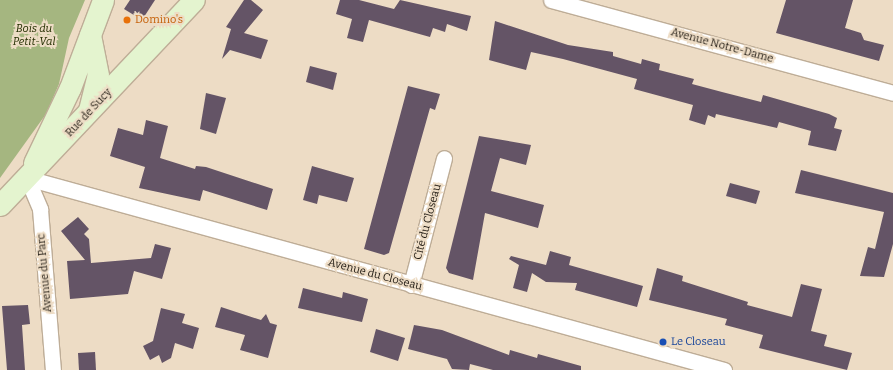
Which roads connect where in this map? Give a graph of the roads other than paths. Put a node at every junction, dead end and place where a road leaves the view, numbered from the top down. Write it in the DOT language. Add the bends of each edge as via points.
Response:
graph roads {
  1 [pos="103,0"];
  2 [pos="194,0"];
  3 [pos="551,0"];
  4 [pos="90,34"];
  5 [pos="131,66"];
  6 [pos="98,75"];
  7 [pos="70,88"];
  8 [pos="893,93"];
  9 [pos="87,116"];
  10 [pos="444,158"];
  11 [pos="26,178"];
  12 [pos="0,205"];
  13 [pos="411,285"];
  14 [pos="53,370"];
  15 [pos="724,370"];
  1 -- 4 [label="main road"];
  2 -- 5 [label="main road"];
  3 -- 8 [label="street, Avenue Notre-Dame"];
  4 -- 6 [label="main road"];
  4 -- 7 [label="main road"];
  5 -- 6 [label="main road, Rue de Sucy"];
  5 -- 9 [label="main road, Rue de Sucy"];
  6 -- 7 [label="main road, Rue de Sucy"];
  6 -- 9 [label="main road"];
  7 -- 11 [label="main road"];
  9 -- 11 [label="main road, Rue de Sucy"];
  10 -- 13 [label="street, Cité du Closeau"];
  11 -- 12 [label="main road, Rue de Sucy"];
  11 -- 13 [label="street, Avenue du Closeau"];
  11 -- 14 [label="street, Avenue du Parc" via="40,209"];
  13 -- 15 [label="street, Avenue du Closeau"];
}
